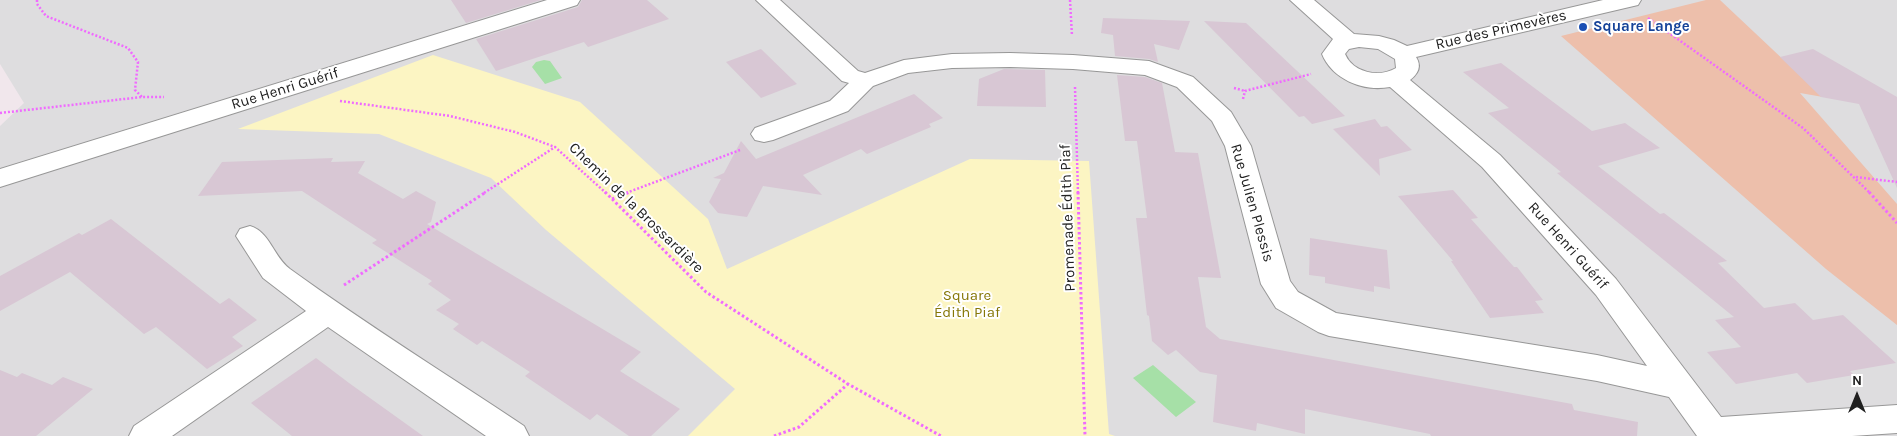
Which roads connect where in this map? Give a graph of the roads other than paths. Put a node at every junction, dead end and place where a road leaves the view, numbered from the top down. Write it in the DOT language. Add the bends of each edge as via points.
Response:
graph roads {
  1 [pos="569,0"];
  2 [pos="767,0"];
  3 [pos="1300,0"];
  4 [pos="1627,1"];
  5 [pos="1348,41"];
  6 [pos="1398,66"];
  7 [pos="865,81"];
  8 [pos="764,134"];
  9 [pos="0,178"];
  10 [pos="250,236"];
  11 [pos="323,308"];
  12 [pos="1678,386"];
  13 [pos="1897,419"];
  14 [pos="1715,434"];
  15 [pos="146,436"];
  16 [pos="512,436"];
  1 -- 9 [label="street, Rue Henri Guérif"];
  2 -- 7 [label="street" via="850,76"];
  3 -- 5 [label="street"];
  4 -- 6 [label="street, Rue des Primevères"];
  5 -- 6 [label="street, Rue Henri Guérif" via="1383,43"];
  5 -- 6 [label="street, Rue des Primevères" via="1340,44 1334,54 1335,60 1348,72 1384,80"];
  6 -- 12 [label="street, Rue Henri Guérif" via="1491,161 1606,287"];
  7 -- 8 [label="street" via="839,106"];
  7 -- 12 [label="street, Rue Julien Plessis" via="904,68 952,61 1074,62 1149,68 1185,82 1222,117 1238,146 1276,284 1287,300 1329,324 1597,368"];
  10 -- 11 [label="street" via="273,270"];
  11 -- 15 [label="street"];
  11 -- 16 [label="street"];
  12 -- 14 [label="street, Rue Henri Guérif"];
  13 -- 14 [label="street"];
}
